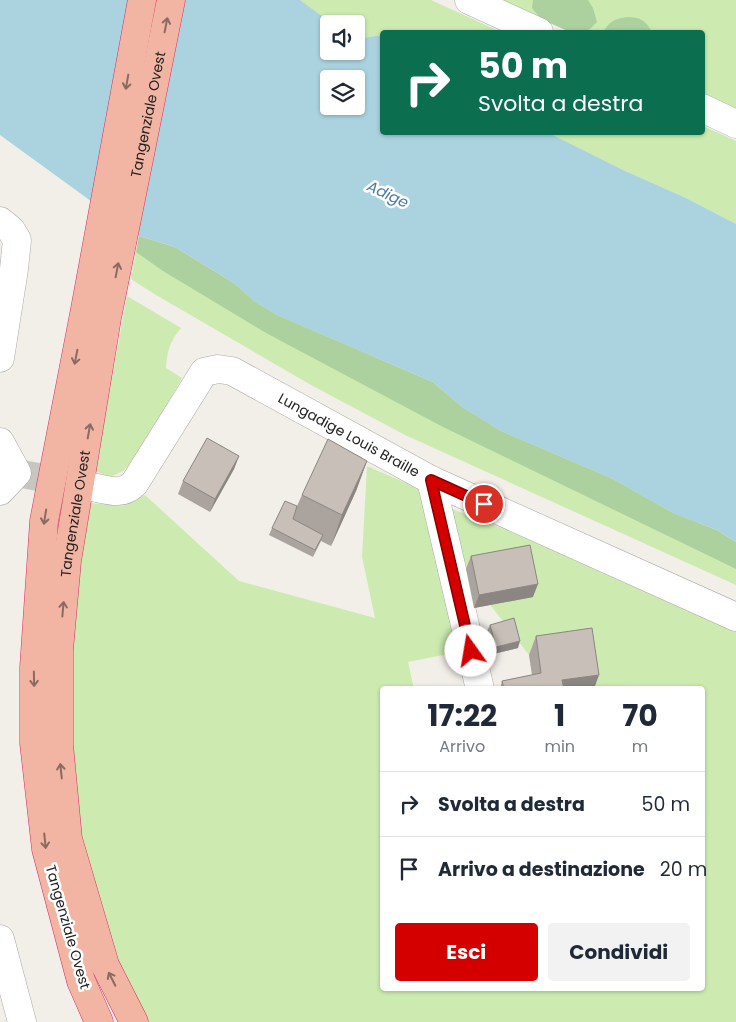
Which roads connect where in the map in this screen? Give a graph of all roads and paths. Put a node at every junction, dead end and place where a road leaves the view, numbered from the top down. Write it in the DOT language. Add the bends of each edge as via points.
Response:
graph roads {
  1 [pos="142,0"];
  2 [pos="171,0"];
  3 [pos="469,0"];
  4 [pos="535,30"];
  5 [pos="705,109"];
  6 [pos="736,124"];
  7 [pos="0,221"];
  8 [pos="96,314"];
  9 [pos="0,358"];
  10 [pos="0,442"];
  11 [pos="431,480"];
  12 [pos="9,482"];
  13 [pos="92,487"];
  14 [pos="736,617"];
  15 [pos="479,686"];
  16 [pos="0,939"];
  17 [pos="22,1022"];
  18 [pos="99,1022"];
  19 [pos="134,1022"];
  1 -- 8 [label="highway, Tangenziale Ovest, one-way"];
  8 -- 2 [label="highway, Tangenziale Ovest, one-way"];
  3 -- 4 [label="street"];
  5 -- 6 [label="street"];
  7 -- 9 [label="street" via="17,240"];
  8 -- 18 [label="highway, Tangenziale Ovest, one-way" via="44,521 34,667 34,742 46,849 81,981"];
  19 -- 8 [label="highway, Tangenziale Ovest, one-way" via="105,965 68,838 59,744 59,650"];
  10 -- 12 [label="street"];
  11 -- 13 [label="street, Lungadige Louis Braille" via="232,371 218,369 204,372 130,489 117,492"];
  11 -- 14 [label="street, Lungadige Louis Braille"];
  11 -- 15 [label="street"];
  16 -- 17 [label="street"];
}
